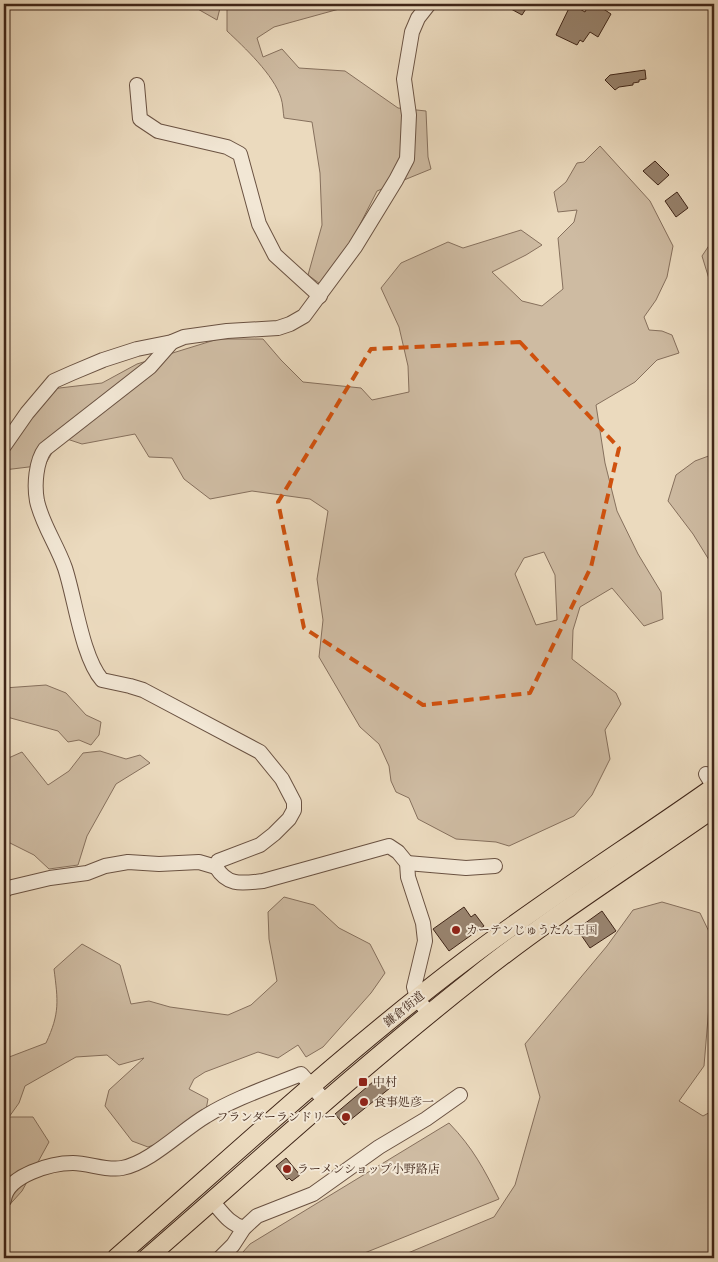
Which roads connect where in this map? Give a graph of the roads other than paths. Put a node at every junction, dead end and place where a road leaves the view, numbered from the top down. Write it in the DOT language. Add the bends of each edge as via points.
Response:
graph roads {
  1 [pos="428,4"];
  2 [pos="137,85"];
  3 [pos="320,296"];
  4 [pos="172,342"];
  5 [pos="4,446"];
  6 [pos="711,783"];
  7 [pos="714,808"];
  8 [pos="407,863"];
  9 [pos="494,866"];
  10 [pos="216,867"];
  11 [pos="4,891"];
  12 [pos="417,998"];
  13 [pos="429,1014"];
  14 [pos="312,1087"];
  15 [pos="460,1095"];
  16 [pos="325,1101"];
  17 [pos="4,1200"];
  18 [pos="212,1201"];
  19 [pos="244,1228"];
  20 [pos="116,1258"];
  21 [pos="147,1258"];
  22 [pos="220,1258"];
  1 -- 3 [label="street" via="412,32 406,63 407,159 355,247"];
  2 -- 3 [label="street" via="140,119 158,131 227,147 240,154 259,224 275,255"];
  3 -- 4 [label="street" via="304,316 284,326 184,337"];
  4 -- 5 [label="street" via="111,357 54,382"];
  4 -- 10 [label="street" via="150,367 45,449 38,464 36,493 40,511 65,568 92,663 102,680 143,690 260,752 289,789 294,810 283,828 260,845 218,861"];
  6 -- 12 [label="main road, 鎌倉街道"];
  7 -- 13 [label="main road, 鎌倉街道" via="540,930"];
  8 -- 9 [label="street" via="466,868"];
  8 -- 10 [label="street" via="389,846 263,881 230,881 221,876"];
  8 -- 12 [label="street" via="424,932 424,951 414,987"];
  10 -- 11 [label="street" via="199,862 117,864"];
  12 -- 13 [label="street"];
  12 -- 14 [label="main road, 鎌倉街道"];
  13 -- 16 [label="main road, 鎌倉街道"];
  14 -- 16 [label="street"];
  14 -- 17 [label="street" via="301,1074 232,1102 133,1165 113,1169 75,1163 55,1164 17,1180 8,1188"];
  14 -- 20 [label="main road, 鎌倉街道"];
  15 -- 19 [label="street" via="314,1194 257,1216"];
  16 -- 18 [label="main road, 鎌倉街道"];
  18 -- 19 [label="street" via="235,1225"];
  18 -- 21 [label="main road, 鎌倉街道"];
  19 -- 22 [label="street"];
}
